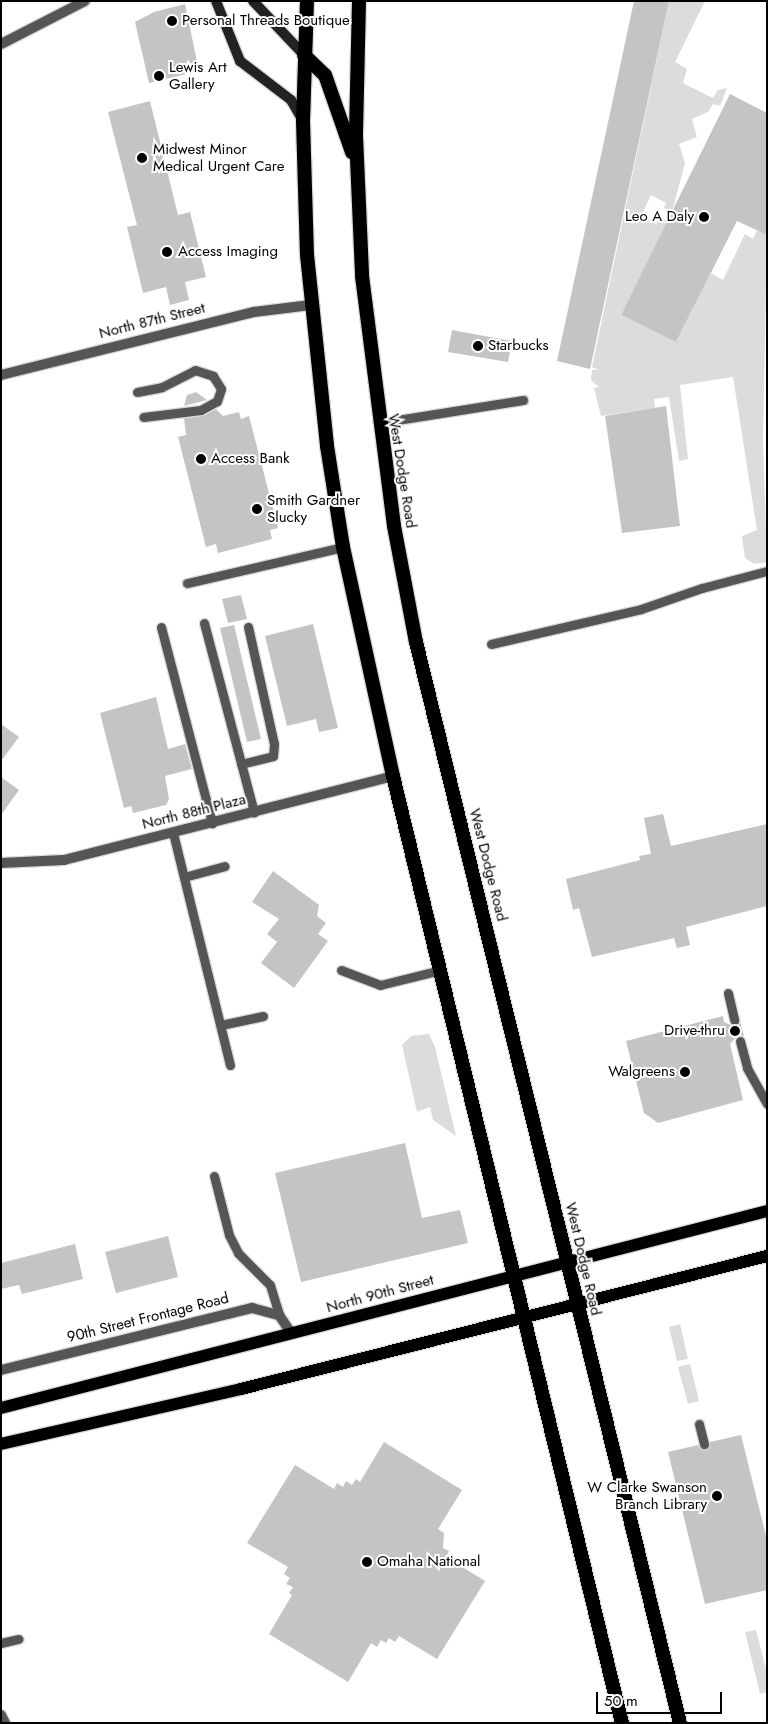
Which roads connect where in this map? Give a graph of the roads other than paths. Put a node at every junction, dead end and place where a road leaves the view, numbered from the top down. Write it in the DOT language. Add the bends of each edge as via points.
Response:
graph roads {
  1 [pos="85,1"];
  2 [pos="216,1"];
  3 [pos="253,1"];
  4 [pos="307,1"];
  5 [pos="358,1"];
  6 [pos="1,44"];
  7 [pos="304,55"];
  8 [pos="303,121"];
  9 [pos="357,170"];
  10 [pos="311,305"];
  11 [pos="1,375"];
  12 [pos="137,392"];
  13 [pos="523,400"];
  14 [pos="143,417"];
  15 [pos="378,423"];
  16 [pos="343,547"];
  17 [pos="767,571"];
  18 [pos="187,583"];
  19 [pos="204,623"];
  20 [pos="161,627"];
  21 [pos="248,627"];
  22 [pos="491,644"];
  23 [pos="241,764"];
  24 [pos="393,776"];
  25 [pos="254,812"];
  26 [pos="212,823"];
  27 [pos="174,833"];
  28 [pos="1,863"];
  29 [pos="225,866"];
  30 [pos="184,877"];
  31 [pos="341,970"];
  32 [pos="441,970"];
  33 [pos="728,993"];
  34 [pos="264,1016"];
  35 [pos="734,1020"];
  36 [pos="221,1026"];
  37 [pos="740,1041"];
  38 [pos="230,1065"];
  39 [pos="767,1104"];
  40 [pos="214,1176"];
  41 [pos="767,1211"];
  42 [pos="767,1256"];
  43 [pos="567,1262"];
  44 [pos="514,1276"];
  45 [pos="576,1305"];
  46 [pos="279,1315"];
  47 [pos="524,1318"];
  48 [pos="292,1334"];
  49 [pos="1,1370"];
  50 [pos="1,1408"];
  51 [pos="698,1424"];
  52 [pos="1,1444"];
  53 [pos="704,1444"];
  54 [pos="18,1639"];
  55 [pos="1,1643"];
  56 [pos="1,1715"];
  57 [pos="5,1723"];
  58 [pos="622,1723"];
  59 [pos="680,1723"];
  1 -- 6 [label="street"];
  2 -- 8 [label="main road" via="225,33 240,61 291,100"];
  3 -- 7 [label="main road"];
  4 -- 7 [label="highway"];
  5 -- 9 [label="highway, West Dodge Road"];
  7 -- 8 [label="highway"];
  7 -- 9 [label="highway" via="325,75"];
  8 -- 10 [label="highway"];
  9 -- 15 [label="highway, West Dodge Road" via="365,306"];
  10 -- 11 [label="street, North 87th Street" via="254,312"];
  10 -- 16 [label="highway" via="326,446"];
  12 -- 14 [label="lane" via="162,387 195,370 213,376 221,390 217,401 202,410"];
  13 -- 15 [label="lane"];
  15 -- 43 [label="highway, West Dodge Road" via="416,642"];
  16 -- 18 [label="lane"];
  16 -- 24 [label="highway"];
  17 -- 22 [label="lane" via="641,609"];
  19 -- 23 [label="lane"];
  20 -- 26 [label="lane"];
  21 -- 23 [label="lane" via="274,744 273,756"];
  23 -- 25 [label="lane"];
  24 -- 25 [label="street, North 88th Plaza"];
  24 -- 32 [label="highway"];
  25 -- 26 [label="street, North 88th Plaza"];
  26 -- 27 [label="street, North 88th Plaza"];
  27 -- 28 [label="street, North 88th Plaza" via="64,860"];
  27 -- 30 [label="lane"];
  29 -- 30 [label="lane"];
  30 -- 36 [label="lane"];
  31 -- 32 [label="lane" via="380,985"];
  32 -- 44 [label="highway"];
  33 -- 35 [label="lane"];
  34 -- 36 [label="lane"];
  36 -- 38 [label="lane"];
  37 -- 39 [label="lane" via="747,1068"];
  40 -- 46 [label="lane" via="229,1235 238,1253 270,1285"];
  41 -- 43 [label="main road, North 90th Street"];
  42 -- 45 [label="main road"];
  43 -- 44 [label="main road, North 90th Street"];
  43 -- 45 [label="highway, West Dodge Road"];
  44 -- 47 [label="highway"];
  44 -- 48 [label="main road, North 90th Street"];
  45 -- 47 [label="main road"];
  45 -- 59 [label="highway, West Dodge Road"];
  46 -- 48 [label="street"];
  46 -- 49 [label="street, 90th Street Frontage Road" via="252,1308"];
  47 -- 52 [label="main road"];
  47 -- 58 [label="highway"];
  48 -- 50 [label="main road, North 90th Street"];
  51 -- 53 [label="lane"];
  54 -- 55 [label="lane"];
  56 -- 57 [label="street"];
}
